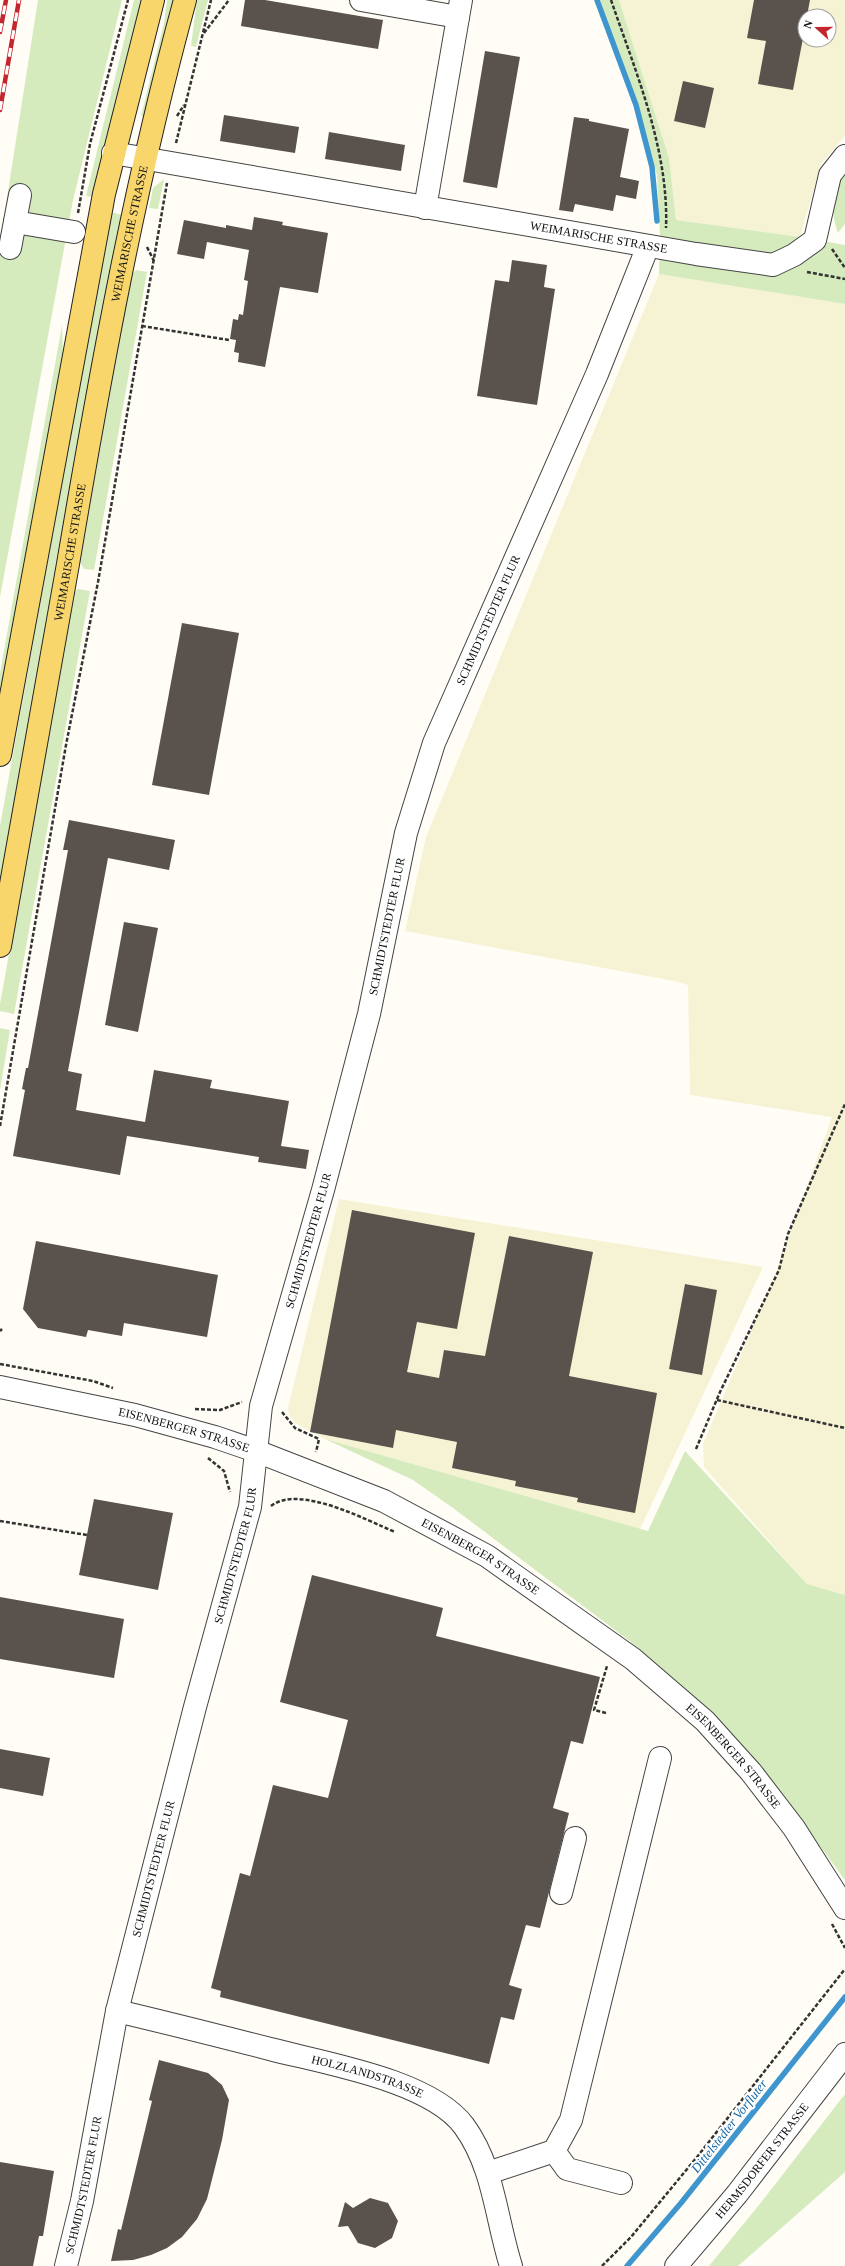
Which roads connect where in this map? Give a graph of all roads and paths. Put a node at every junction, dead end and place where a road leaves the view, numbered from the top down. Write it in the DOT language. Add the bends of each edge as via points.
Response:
graph roads {
  1 [pos="128,0"];
  2 [pos="153,0"];
  3 [pos="185,0"];
  4 [pos="211,0"];
  5 [pos="229,0"];
  6 [pos="361,0"];
  7 [pos="611,0"];
  8 [pos="460,9"];
  9 [pos="203,35"];
  10 [pos="185,103"];
  11 [pos="113,153"];
  12 [pos="845,156"];
  13 [pos="145,159"];
  14 [pos="20,195"];
  15 [pos="80,201"];
  16 [pos="425,208"];
  17 [pos="15,222"];
  18 [pos="74,232"];
  19 [pos="657,247"];
  20 [pos="10,248"];
  21 [pos="154,261"];
  22 [pos="773,266"];
  23 [pos="845,279"];
  24 [pos="142,326"];
  25 [pos="229,340"];
  26 [pos="2,733"];
  27 [pos="0,755"];
  28 [pos="0,946"];
  29 [pos="845,1104"];
  30 [pos="0,1126"];
  31 [pos="0,1364"];
  32 [pos="0,1386"];
  33 [pos="120,1391"];
  34 [pos="717,1400"];
  35 [pos="261,1406"];
  36 [pos="191,1409"];
  37 [pos="845,1428"];
  38 [pos="319,1438"];
  39 [pos="696,1449"];
  40 [pos="256,1451"];
  41 [pos="205,1456"];
  42 [pos="250,1507"];
  43 [pos="0,1520"];
  44 [pos="399,1533"];
  45 [pos="87,1535"];
  46 [pos="603,1678"];
  47 [pos="606,1713"];
  48 [pos="660,1758"];
  49 [pos="574,1838"];
  50 [pos="561,1893"];
  51 [pos="838,1915"];
  52 [pos="845,1948"];
  53 [pos="845,1969"];
  54 [pos="117,2010"];
  55 [pos="845,2054"];
  56 [pos="554,2151"];
  57 [pos="488,2173"];
  58 [pos="621,2182"];
  59 [pos="66,2266"];
  60 [pos="511,2266"];
  61 [pos="602,2266"];
  62 [pos="676,2266"];
  1 -- 15 [label="path" via="90,144"];
  2 -- 11 [label="main road"];
  3 -- 13 [label="main road, WEIMARISCHE STRASSE" via="164,74"];
  4 -- 9 [label="path"];
  5 -- 9 [label="path"];
  6 -- 8 [label="street"];
  7 -- 19 [label="path" via="651,116 667,201"];
  8 -- 16 [label="street"];
  9 -- 10 [label="path"];
  11 -- 13 [label="street, WEIMARISCHE STRASSE"];
  11 -- 26 [label="main road"];
  12 -- 22 [label="street" via="830,175 815,240"];
  13 -- 16 [label="street, WEIMARISCHE STRASSE"];
  13 -- 28 [label="main road, WEIMARISCHE STRASSE" via="106,346"];
  14 -- 17 [label="street"];
  16 -- 19 [label="street, WEIMARISCHE STRASSE"];
  17 -- 18 [label="street"];
  17 -- 20 [label="street"];
  19 -- 22 [label="street, WEIMARISCHE STRASSE"];
  19 -- 35 [label="street, SCHMIDTSTEDTER FLUR" via="597,374 434,743 406,833 367,1022 323,1190"];
  21 -- 24 [label="path"];
  22 -- 23 [label="path"];
  24 -- 25 [label="path"];
  24 -- 30 [label="path"];
  26 -- 27 [label="main road"];
  29 -- 34 [label="path" via="788,1234 780,1270"];
  31 -- 33 [label="path" via="93,1381"];
  32 -- 40 [label="street, EISENBERGER STRASSE" via="135,1415"];
  34 -- 37 [label="path"];
  34 -- 39 [label="path"];
  35 -- 36 [label="path" via="240,1402 220,1410"];
  35 -- 38 [label="path" via="281,1411 295,1428"];
  35 -- 40 [label="street, SCHMIDTSTEDTER FLUR"];
  40 -- 42 [label="street, SCHMIDTSTEDTER FLUR"];
  40 -- 51 [label="street, EISENBERGER STRASSE" via="384,1501 447,1533 508,1570 633,1658 705,1721 751,1772 794,1828"];
  41 -- 42 [label="path" via="224,1471 231,1502"];
  42 -- 44 [label="path" via="266,1511 275,1503 288,1498 306,1499"];
  42 -- 54 [label="street, SCHMIDTSTEDTER FLUR"];
  43 -- 45 [label="path"];
  46 -- 47 [label="path" via="594,1710"];
  48 -- 56 [label="street" via="571,2120"];
  49 -- 50 [label="street"];
  51 -- 52 [label="path"];
  53 -- 61 [label="path" via="693,2162 631,2237"];
  54 -- 57 [label="street, HOLZLANDSTRASSE" via="379,2077 425,2096 463,2125 478,2148"];
  54 -- 59 [label="street, SCHMIDTSTEDTER FLUR" via="82,2201"];
  55 -- 62 [label="street, HERMSDORFER STRASSE" via="737,2194"];
  56 -- 57 [label="street"];
  56 -- 58 [label="street" via="567,2169"];
  57 -- 60 [label="street, HOLZLANDSTRASSE"];
}
